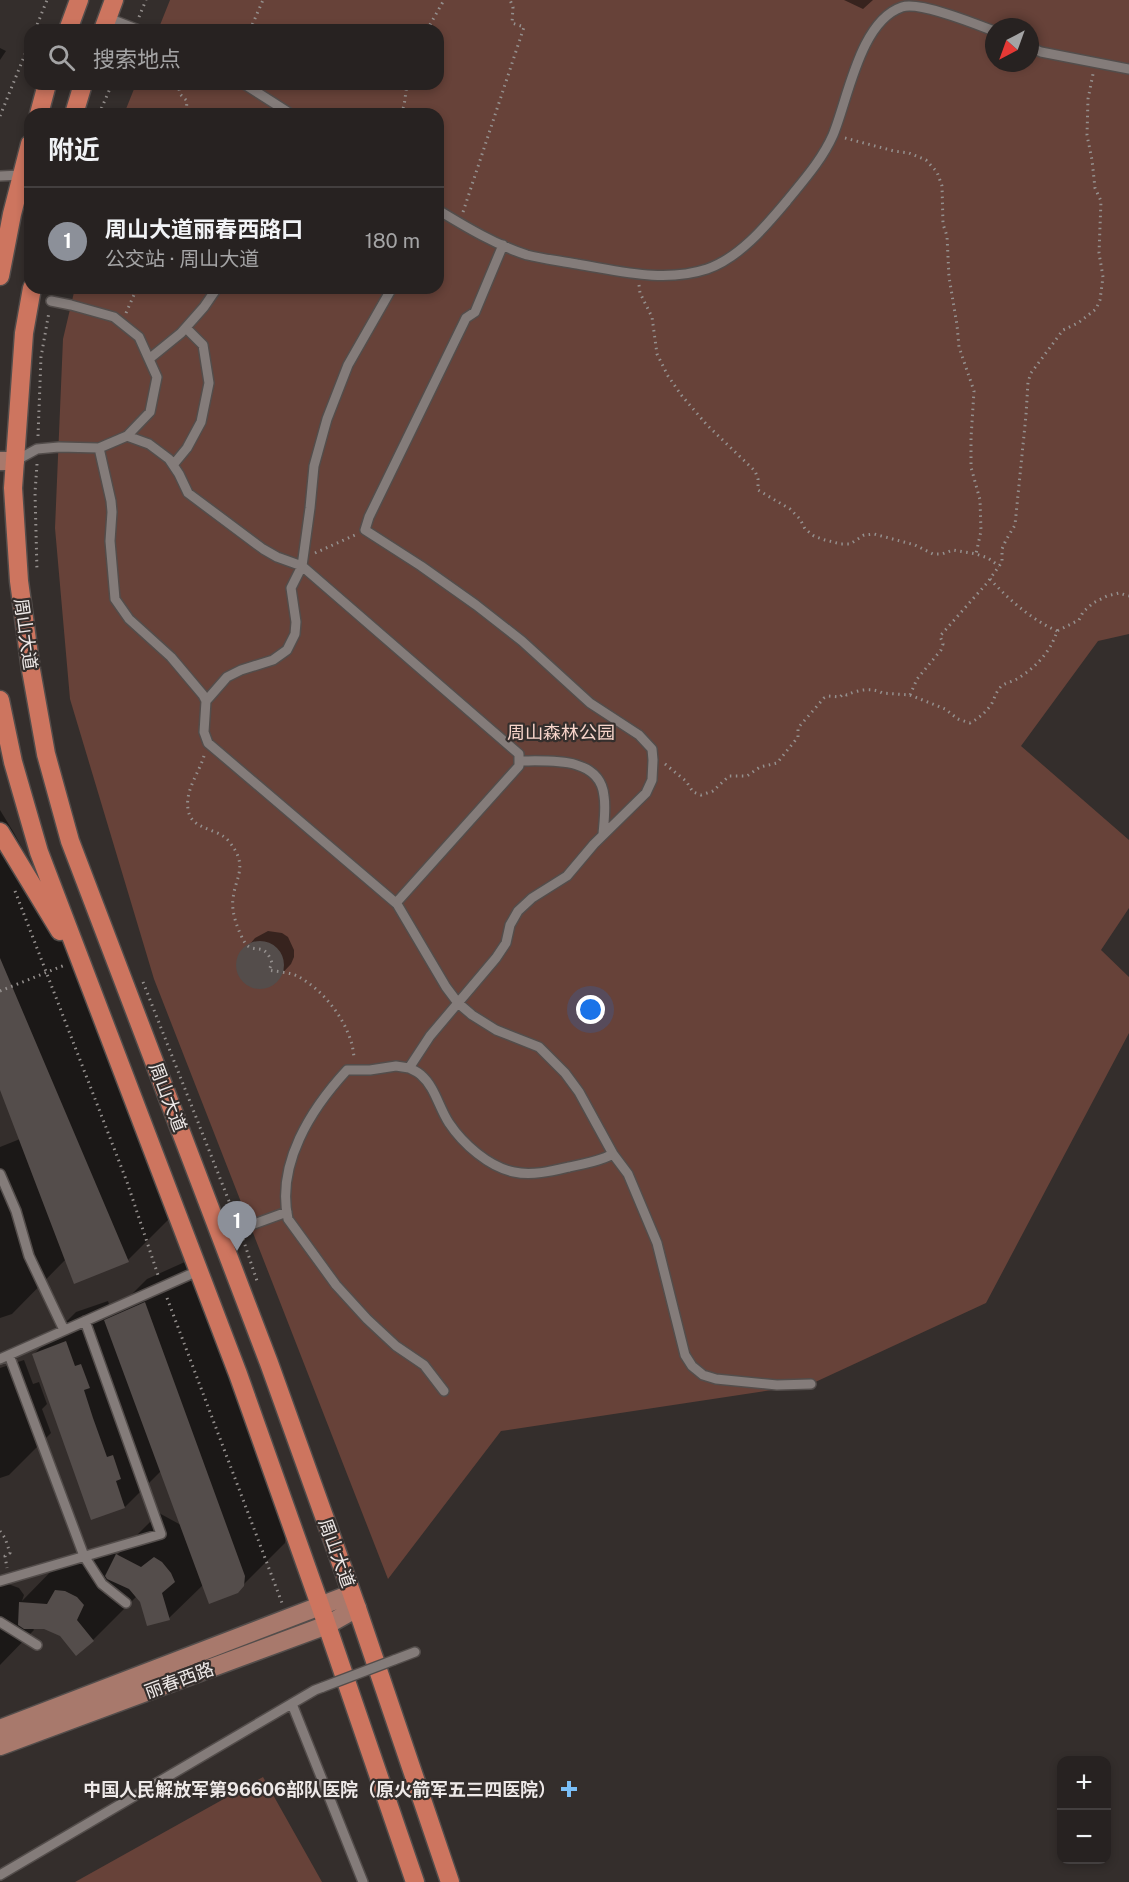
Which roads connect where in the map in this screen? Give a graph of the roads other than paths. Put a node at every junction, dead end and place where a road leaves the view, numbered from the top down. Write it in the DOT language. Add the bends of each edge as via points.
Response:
graph roads {
  1 [pos="79,0"];
  2 [pos="114,0"];
  3 [pos="70,24"];
  4 [pos="105,24"];
  5 [pos="985,27"];
  6 [pos="1039,51"];
  7 [pos="1129,69"];
  8 [pos="45,90"];
  9 [pos="80,90"];
  10 [pos="252,90"];
  11 [pos="41,108"];
  12 [pos="76,108"];
  13 [pos="275,108"];
  14 [pos="24,165"];
  15 [pos="21,175"];
  16 [pos="0,176"];
  17 [pos="0,209"];
  18 [pos="444,213"];
  19 [pos="503,245"];
  20 [pos="0,276"];
  21 [pos="31,294"];
  22 [pos="213,294"];
  23 [pos="389,294"];
  24 [pos="51,301"];
  25 [pos="186,328"];
  26 [pos="149,359"];
  27 [pos="127,436"];
  28 [pos="99,448"];
  29 [pos="8,461"];
  30 [pos="173,465"];
  31 [pos="7,487"];
  32 [pos="302,566"];
  33 [pos="0,699"];
  34 [pos="206,701"];
  35 [pos="519,761"];
  36 [pos="0,832"];
  37 [pos="603,834"];
  38 [pos="396,903"];
  39 [pos="81,965"];
  40 [pos="458,1003"];
  41 [pos="409,1068"];
  42 [pos="613,1154"];
  43 [pos="0,1174"];
  44 [pos="287,1212"];
  45 [pos="240,1229"];
  46 [pos="198,1271"];
  47 [pos="85,1321"];
  48 [pos="64,1330"];
  49 [pos="4,1357"];
  50 [pos="811,1384"];
  51 [pos="444,1391"];
  52 [pos="84,1556"];
  53 [pos="0,1581"];
  54 [pos="354,1601"];
  55 [pos="126,1603"];
  56 [pos="320,1605"];
  57 [pos="0,1622"];
  58 [pos="327,1624"];
  59 [pos="37,1645"];
  60 [pos="415,1652"];
  61 [pos="292,1704"];
  62 [pos="0,1728"];
  63 [pos="0,1746"];
  64 [pos="0,1875"];
  65 [pos="363,1882"];
  66 [pos="415,1882"];
  67 [pos="450,1882"];
  1 -- 3 [label="main road"];
  2 -- 4 [label="main road"];
  5 -- 19 [label="lane" via="940,11 904,6 886,16 867,42 820,160 756,235 709,268 680,276 640,275 529,255"];
  6 -- 7 [label="lane"];
  8 -- 11 [label="main road"];
  9 -- 12 [label="main road"];
  10 -- 13 [label="lane"];
  14 -- 15 [label="main road"];
  15 -- 16 [label="lane"];
  15 -- 17 [label="main road"];
  15 -- 20 [label="main road"];
  18 -- 19 [label="lane"];
  19 -- 37 [label="lane" via="475,312 466,318 364,530 476,605 590,703 639,735 652,749 652,780 646,793"];
  21 -- 29 [label="main road, 周山大道"];
  22 -- 25 [label="lane"];
  23 -- 32 [label="lane" via="348,365 327,419 314,466"];
  24 -- 26 [label="lane" via="114,317 139,337"];
  25 -- 26 [label="lane"];
  25 -- 30 [label="lane" via="203,345 209,382 201,422 188,448"];
  26 -- 27 [label="lane" via="157,377 150,412"];
  27 -- 28 [label="lane"];
  27 -- 30 [label="lane" via="149,444"];
  28 -- 29 [label="lane" via="37,449"];
  28 -- 34 [label="lane" via="111,501 115,599 129,619 171,657"];
  29 -- 31 [label="main road, 周山大道"];
  30 -- 32 [label="lane" via="188,493 263,549"];
  31 -- 54 [label="main road, 周山大道" via="31,670 46,754 70,841 269,1363"];
  32 -- 34 [label="lane" via="291,588 296,622 295,634 286,650 273,660 227,677"];
  32 -- 35 [label="lane" via="519,754"];
  33 -- 39 [label="main road, 周山大道" via="39,852"];
  34 -- 38 [label="lane" via="207,743"];
  35 -- 37 [label="lane" via="556,761 584,767 600,782 604,796"];
  35 -- 38 [label="lane" via="519,766"];
  36 -- 39 [label="main road"];
  37 -- 40 [label="lane" via="567,876 518,911 506,943"];
  38 -- 40 [label="lane"];
  39 -- 46 [label="main road, 周山大道"];
  40 -- 41 [label="lane" via="429,1036"];
  40 -- 42 [label="lane" via="496,1030 539,1047 552,1058 579,1092"];
  41 -- 42 [label="lane" via="421,1074 449,1124 463,1140 500,1168 531,1173 580,1165"];
  41 -- 44 [label="lane" via="347,1070 334,1084 306,1124 294,1151"];
  42 -- 50 [label="lane" via="628,1174 657,1243 685,1355 692,1366 703,1375 716,1378 777,1385"];
  43 -- 48 [label="lane" via="16,1210 29,1256"];
  44 -- 45 [label="lane"];
  44 -- 51 [label="lane" via="288,1219 336,1285 396,1346 423,1365"];
  46 -- 47 [label="lane"];
  46 -- 56 [label="main road, 周山大道"];
  47 -- 48 [label="lane"];
  47 -- 52 [label="lane" via="161,1534"];
  48 -- 49 [label="lane"];
  49 -- 52 [label="lane"];
  52 -- 53 [label="lane"];
  52 -- 55 [label="lane" via="102,1584"];
  54 -- 56 [label="main road, 丽春西路"];
  54 -- 58 [label="main road, 丽春西路"];
  54 -- 67 [label="main road, 周山大道"];
  56 -- 58 [label="main road, 周山大道"];
  56 -- 62 [label="main road, 丽春西路"];
  57 -- 59 [label="lane"];
  58 -- 63 [label="main road, 丽春西路"];
  58 -- 66 [label="main road, 周山大道"];
  60 -- 61 [label="lane, bridge" via="323,1687"];
  61 -- 64 [label="lane"];
  61 -- 65 [label="lane"];
}
